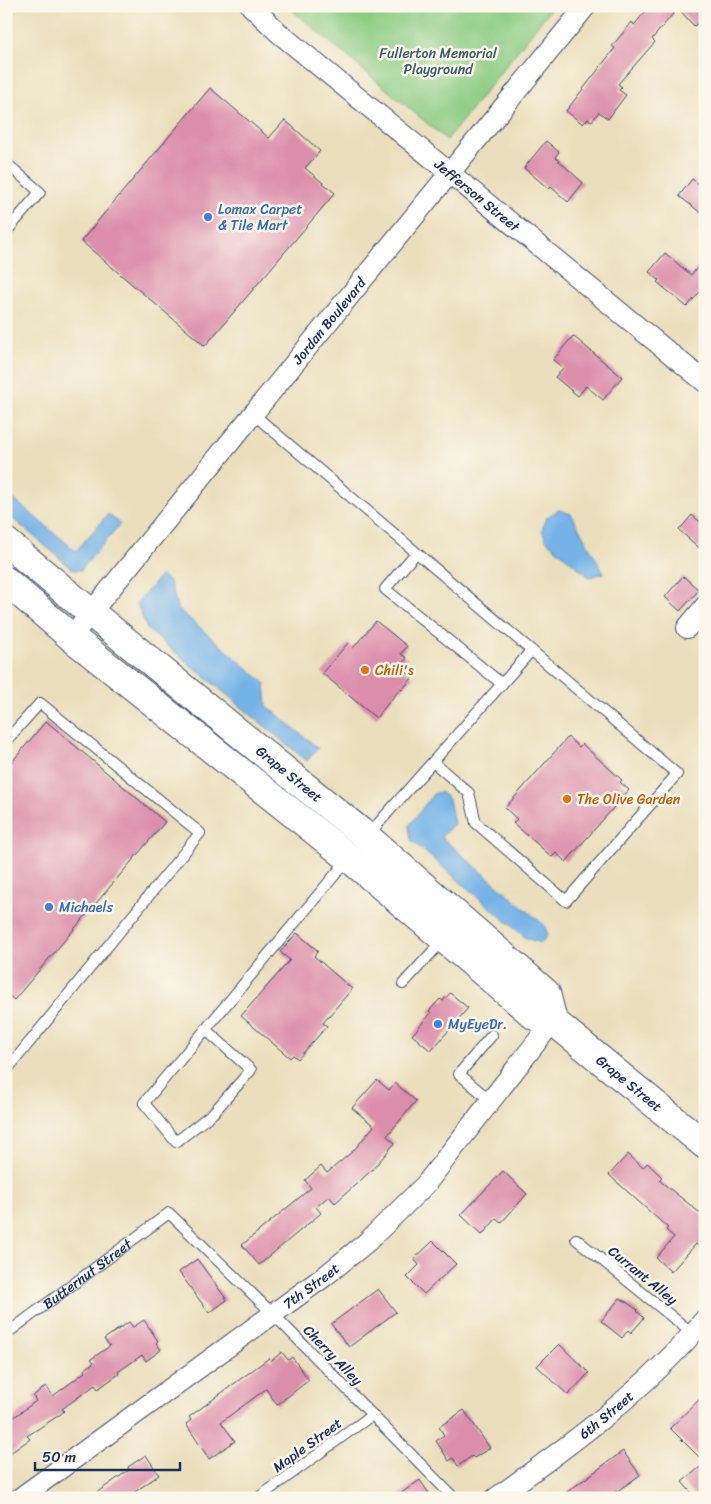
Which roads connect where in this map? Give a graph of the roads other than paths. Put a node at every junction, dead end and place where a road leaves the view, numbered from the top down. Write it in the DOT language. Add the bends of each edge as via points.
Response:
graph roads {
  1 [pos="251,6"];
  2 [pos="586,6"];
  3 [pos="6,163"];
  4 [pos="449,173"];
  5 [pos="6,232"];
  6 [pos="703,375"];
  7 [pos="252,414"];
  8 [pos="6,542"];
  9 [pos="416,553"];
  10 [pos="6,581"];
  11 [pos="705,606"];
  12 [pos="90,612"];
  13 [pos="687,628"];
  14 [pos="71,637"];
  15 [pos="531,651"];
  16 [pos="502,684"];
  17 [pos="6,741"];
  18 [pos="433,762"];
  19 [pos="358,847"];
  20 [pos="444,938"];
  21 [pos="403,984"];
  22 [pos="554,1021"];
  23 [pos="205,1029"];
  24 [pos="492,1035"];
  25 [pos="6,1071"];
  26 [pos="492,1101"];
  27 [pos="705,1145"];
  28 [pos="169,1213"];
  29 [pos="576,1239"];
  30 [pos="273,1314"];
  31 [pos="700,1328"];
  32 [pos="6,1334"];
  33 [pos="372,1414"];
  34 [pos="20,1498"];
  35 [pos="258,1498"];
  36 [pos="454,1498"];
  37 [pos="496,1498"];
  1 -- 4 [label="street, Jefferson Street" via="279,33"];
  2 -- 4 [label="street, Jordan Boulevard"];
  3 -- 5 [label="lane" via="40,192"];
  4 -- 6 [label="street, Jefferson Street"];
  4 -- 7 [label="street, Jordan Boulevard"];
  7 -- 9 [label="lane"];
  7 -- 12 [label="street, Jordan Boulevard"];
  8 -- 12 [label="main road, Grape Street"];
  9 -- 15 [label="lane"];
  9 -- 16 [label="lane" via="385,589"];
  10 -- 14 [label="main road, Grape Street"];
  11 -- 13 [label="street"];
  12 -- 14 [label="street, Jordan Boulevard"];
  12 -- 19 [label="main road, Grape Street"];
  14 -- 19 [label="main road, Grape Street"];
  15 -- 16 [label="lane"];
  15 -- 18 [label="lane" via="677,774 566,901 476,823 469,793"];
  16 -- 18 [label="lane"];
  17 -- 25 [label="lane" via="40,703 200,832"];
  18 -- 19 [label="lane"];
  19 -- 20 [label="main road, Grape Street"];
  19 -- 22 [label="main road, Grape Street" via="546,993"];
  19 -- 23 [label="lane"];
  20 -- 21 [label="lane"];
  20 -- 22 [label="main road, Grape Street" via="535,1016"];
  22 -- 26 [label="street, 7th Street"];
  22 -- 27 [label="main road, Grape Street"];
  23 -- 23 [label="lane" via="144,1102 176,1142 213,1114 251,1070"];
  24 -- 26 [label="lane" via="459,1074"];
  26 -- 30 [label="street, 7th Street" via="406,1204 366,1242"];
  28 -- 30 [label="lane, Cherry Alley"];
  28 -- 32 [label="lane, Butternut Street"];
  29 -- 31 [label="lane, Currant Alley"];
  30 -- 33 [label="lane, Cherry Alley"];
  30 -- 34 [label="street, 7th Street"];
  31 -- 37 [label="street, 6th Street" via="634,1391 578,1438"];
  33 -- 35 [label="lane, Maple Street"];
  33 -- 36 [label="lane, Cherry Alley"];
}
